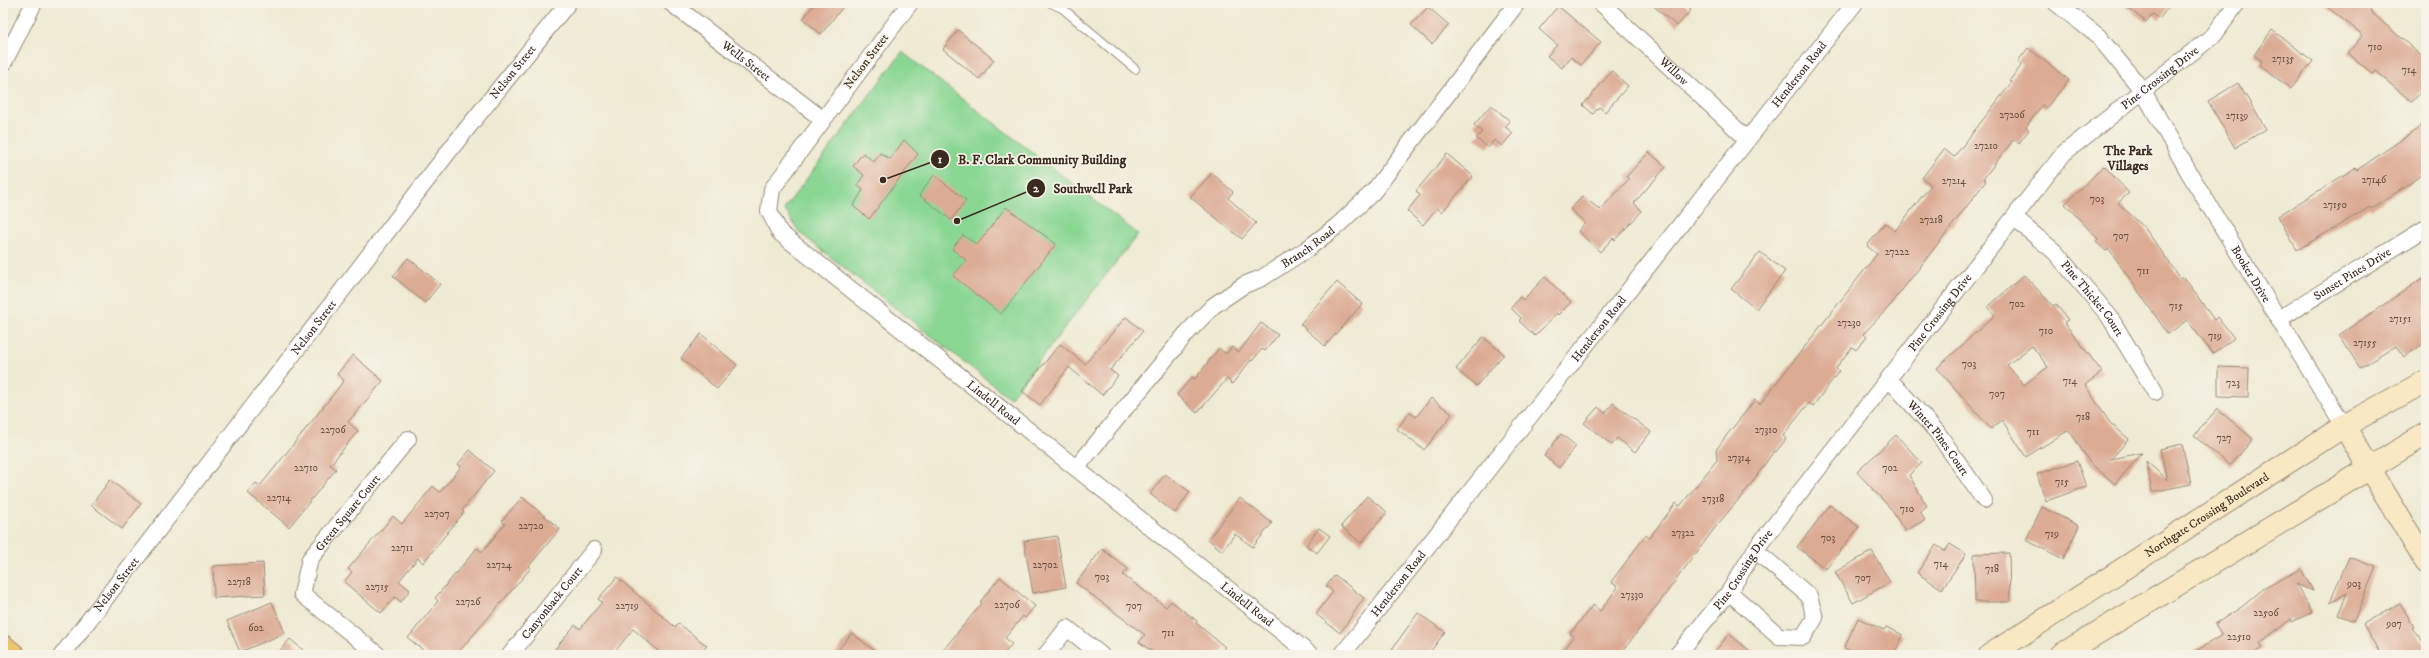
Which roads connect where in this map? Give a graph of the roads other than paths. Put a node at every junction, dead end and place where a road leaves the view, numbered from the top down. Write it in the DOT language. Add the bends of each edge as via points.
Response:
graph roads {
  1 [pos="34,3"];
  2 [pos="568,3"];
  3 [pos="910,3"];
  4 [pos="1051,3"];
  5 [pos="1517,3"];
  6 [pos="1601,3"];
  7 [pos="1855,3"];
  8 [pos="2056,3"];
  9 [pos="2237,3"];
  10 [pos="681,6"];
  11 [pos="3,64"];
  12 [pos="1135,69"];
  13 [pos="2143,91"];
  14 [pos="822,119"];
  15 [pos="1747,139"];
  16 [pos="2014,218"];
  17 [pos="2426,228"];
  18 [pos="2279,319"];
  19 [pos="1889,379"];
  20 [pos="2426,381"];
  21 [pos="2155,392"];
  22 [pos="2344,426"];
  23 [pos="2426,434"];
  24 [pos="408,439"];
  25 [pos="1077,467"];
  26 [pos="2369,468"];
  27 [pos="1984,500"];
  28 [pos="594,550"];
  29 [pos="1756,550"];
  30 [pos="2426,562"];
  31 [pos="1729,592"];
  32 [pos="3,646"];
  33 [pos="14,655"];
  34 [pos="62,655"];
  35 [pos="378,655"];
  36 [pos="510,655"];
  37 [pos="1046,655"];
  38 [pos="1101,655"];
  39 [pos="1311,655"];
  40 [pos="1342,655"];
  41 [pos="1677,655"];
  42 [pos="1990,655"];
  43 [pos="2062,655"];
  1 -- 11 [label="street"];
  2 -- 34 [label="street, Nelson Street" via="448,153"];
  3 -- 14 [label="street, Nelson Street"];
  4 -- 12 [label="lane" via="1062,8"];
  5 -- 25 [label="street, Branch Road" via="1373,192 1337,226 1307,249 1213,306 1186,334"];
  6 -- 15 [label="street, Willow"];
  7 -- 15 [label="street, Henderson Road"];
  8 -- 13 [label="street, Booker Drive" via="2098,36"];
  9 -- 13 [label="street, Pine Crossing Drive" via="2214,34"];
  10 -- 14 [label="street, Wells Street"];
  13 -- 16 [label="street, Pine Crossing Drive" via="2064,153"];
  13 -- 18 [label="street, Booker Drive" via="2191,176"];
  14 -- 25 [label="street, Lindell Road" via="772,188 769,211 780,233"];
  15 -- 40 [label="street, Henderson Road"];
  16 -- 19 [label="street, Pine Crossing Drive"];
  16 -- 21 [label="street, Pine Thicket Court" via="2056,252 2109,316"];
  17 -- 18 [label="street, Sunset Pines Drive"];
  18 -- 22 [label="street, Booker Drive"];
  19 -- 27 [label="street, Winter Pines Court" via="1937,432"];
  19 -- 29 [label="street, Pine Crossing Drive"];
  20 -- 22 [label="main road, Northgate Crossing Boulevard"];
  22 -- 26 [label="main road, Booker Drive"];
  22 -- 42 [label="main road, Northgate Crossing Boulevard"];
  23 -- 26 [label="main road"];
  24 -- 35 [label="street, Green Square Court" via="310,559 302,594"];
  25 -- 39 [label="street, Lindell Road"];
  26 -- 30 [label="main road, Booker Drive"];
  26 -- 43 [label="main road"];
  28 -- 36 [label="street, Canyonback Court"];
  29 -- 31 [label="street, Pine Crossing Drive"];
  29 -- 31 [label="street" via="1809,596 1815,618 1803,637 1779,636"];
  31 -- 41 [label="street, Pine Crossing Drive"];
  32 -- 33 [label="highway"];
  37 -- 38 [label="street" via="1067,628"];
}
